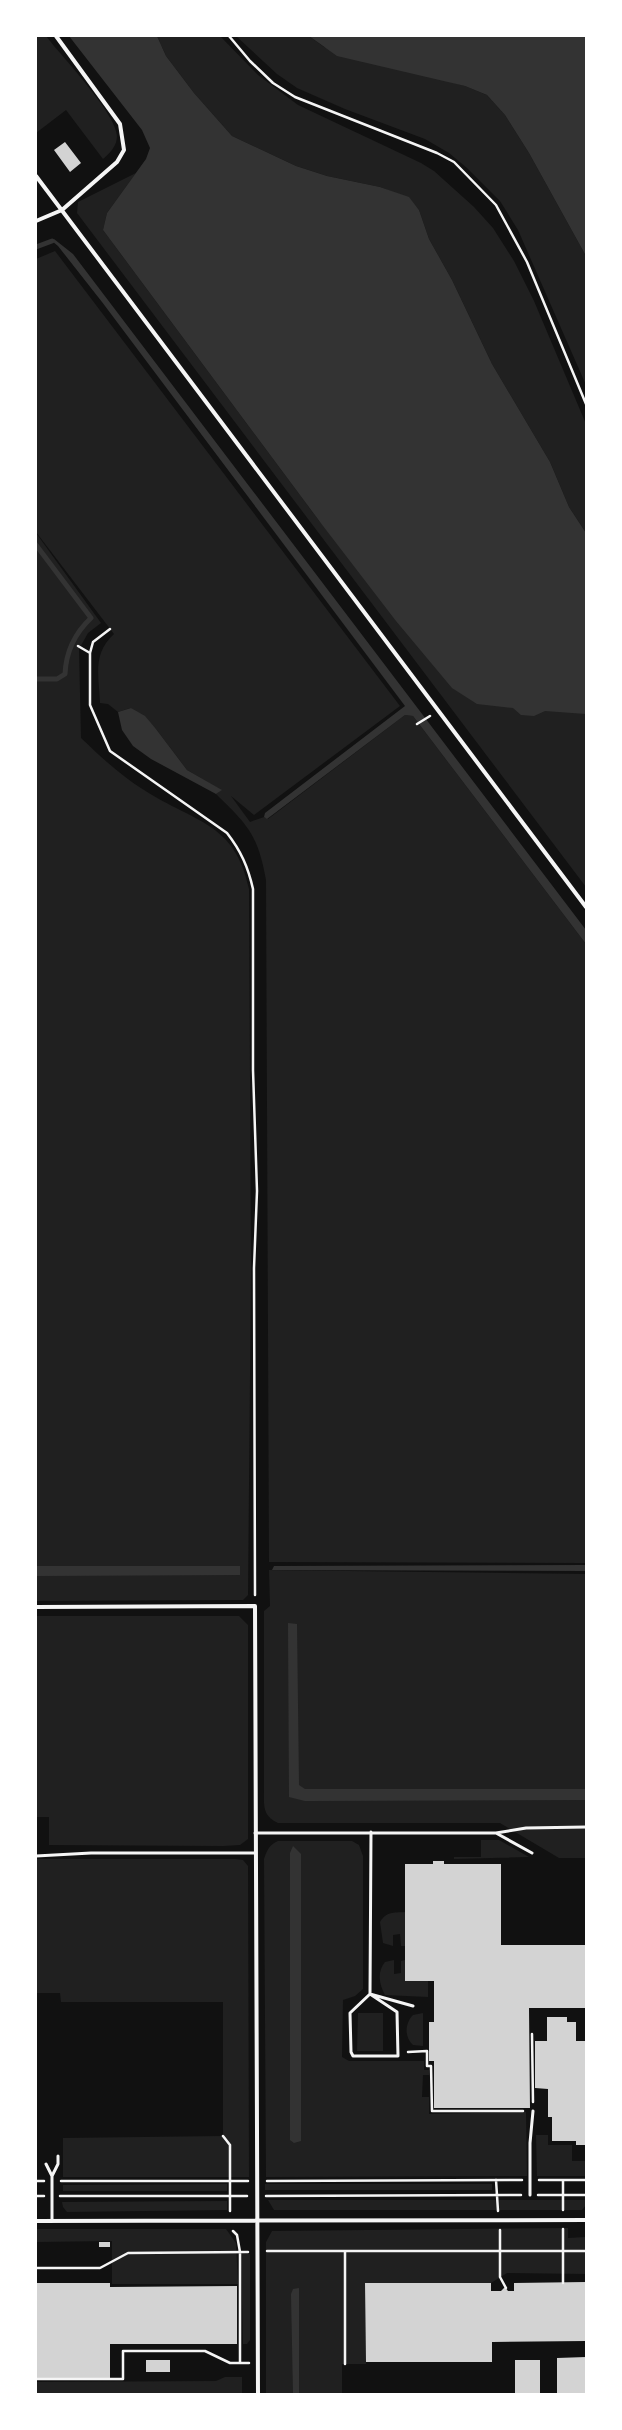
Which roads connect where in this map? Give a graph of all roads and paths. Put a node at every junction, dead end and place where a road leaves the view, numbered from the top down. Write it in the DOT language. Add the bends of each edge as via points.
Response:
graph roads {
  1 [pos="56,36"];
  2 [pos="229,36"];
  3 [pos="36,176"];
  4 [pos="62,210"];
  5 [pos="36,221"];
  6 [pos="586,404"];
  7 [pos="110,629"];
  8 [pos="78,646"];
  9 [pos="90,653"];
  10 [pos="428,717"];
  11 [pos="417,724"];
  12 [pos="586,907"];
  13 [pos="255,1606"];
  14 [pos="36,1607"];
  15 [pos="586,1828"];
  16 [pos="370,1832"];
  17 [pos="255,1833"];
  18 [pos="496,1833"];
  19 [pos="255,1853"];
  20 [pos="532,1853"];
  21 [pos="36,1856"];
  22 [pos="370,1994"];
  23 [pos="413,2006"];
  24 [pos="532,2034"];
  25 [pos="398,2052"];
  26 [pos="533,2111"];
  27 [pos="223,2136"];
  28 [pos="58,2156"];
  29 [pos="46,2164"];
  30 [pos="52,2176"];
  31 [pos="496,2180"];
  32 [pos="530,2180"];
  33 [pos="563,2180"];
  34 [pos="586,2180"];
  35 [pos="36,2181"];
  36 [pos="52,2181"];
  37 [pos="230,2181"];
  38 [pos="257,2181"];
  39 [pos="496,2195"];
  40 [pos="530,2195"];
  41 [pos="563,2195"];
  42 [pos="586,2195"];
  43 [pos="36,2196"];
  44 [pos="51,2196"];
  45 [pos="230,2196"];
  46 [pos="258,2196"];
  47 [pos="500,2220"];
  48 [pos="563,2220"];
  49 [pos="586,2220"];
  50 [pos="36,2221"];
  51 [pos="52,2221"];
  52 [pos="231,2221"];
  53 [pos="258,2221"];
  54 [pos="258,2251"];
  55 [pos="500,2251"];
  56 [pos="563,2251"];
  57 [pos="586,2251"];
  58 [pos="240,2252"];
  59 [pos="344,2252"];
  60 [pos="36,2268"];
  61 [pos="563,2283"];
  62 [pos="506,2288"];
  63 [pos="240,2363"];
  64 [pos="258,2364"];
  65 [pos="345,2364"];
  66 [pos="36,2379"];
  67 [pos="258,2394"];
  1 -- 4 [label="street" via="120,124 124,135 124,150 117,162"];
  2 -- 6 [label="path" via="273,83 295,97 437,153 454,162 486,194 496,205 527,262"];
  3 -- 4 [label="street"];
  4 -- 5 [label="street"];
  4 -- 12 [label="street"];
  7 -- 9 [label="path" via="93,642"];
  8 -- 9 [label="path"];
  9 -- 13 [label="path" via="90,705 110,751 227,833 248,866 253,889 256,1190"];
  10 -- 11 [label="path"];
  13 -- 14 [label="street"];
  13 -- 17 [label="street"];
  15 -- 18 [label="lane" via="526,1828"];
  16 -- 17 [label="lane"];
  16 -- 18 [label="lane"];
  16 -- 22 [label="lane"];
  17 -- 19 [label="street"];
  18 -- 20 [label="lane"];
  19 -- 21 [label="lane" via="91,1853"];
  19 -- 38 [label="street"];
  22 -- 23 [label="lane"];
  22 -- 25 [label="lane" via="398,2012"];
  22 -- 25 [label="lane" via="350,2013 351,2052 353,2056 398,2056"];
  24 -- 26 [label="path"];
  25 -- 26 [label="path" via="427,2051 427,2066 431,2066 432,2111"];
  26 -- 32 [label="lane"];
  27 -- 37 [label="path" via="230,2145"];
  28 -- 30 [label="lane" via="58,2164"];
  29 -- 30 [label="lane"];
  30 -- 36 [label="lane"];
  31 -- 32 [label="path"];
  31 -- 38 [label="path"];
  31 -- 39 [label="path"];
  32 -- 33 [label="path"];
  32 -- 40 [label="lane"];
  33 -- 34 [label="path"];
  33 -- 41 [label="path"];
  35 -- 36 [label="path"];
  36 -- 37 [label="path"];
  36 -- 44 [label="lane"];
  37 -- 38 [label="path"];
  37 -- 45 [label="path"];
  38 -- 46 [label="street"];
  39 -- 40 [label="path"];
  39 -- 46 [label="path"];
  39 -- 47 [label="path"];
  40 -- 41 [label="path"];
  41 -- 42 [label="path"];
  41 -- 48 [label="path"];
  43 -- 44 [label="path"];
  44 -- 45 [label="path"];
  44 -- 51 [label="lane"];
  45 -- 46 [label="path"];
  45 -- 52 [label="path"];
  46 -- 53 [label="street"];
  47 -- 48 [label="street"];
  47 -- 53 [label="street"];
  47 -- 55 [label="path"];
  48 -- 49 [label="street"];
  48 -- 56 [label="path"];
  50 -- 51 [label="street"];
  51 -- 52 [label="street"];
  52 -- 53 [label="street"];
  52 -- 58 [label="path" via="231,2230 237,2235"];
  53 -- 54 [label="street"];
  54 -- 58 [label="path"];
  54 -- 59 [label="path"];
  54 -- 64 [label="street"];
  55 -- 56 [label="path"];
  55 -- 59 [label="path"];
  55 -- 62 [label="path" via="500,2277"];
  56 -- 57 [label="path"];
  56 -- 61 [label="path"];
  58 -- 60 [label="path" via="128,2253 100,2268"];
  58 -- 63 [label="path"];
  59 -- 65 [label="path"];
  63 -- 64 [label="path"];
  63 -- 66 [label="path" via="230,2363 206,2351 123,2351 123,2379"];
  64 -- 67 [label="street"];
}
